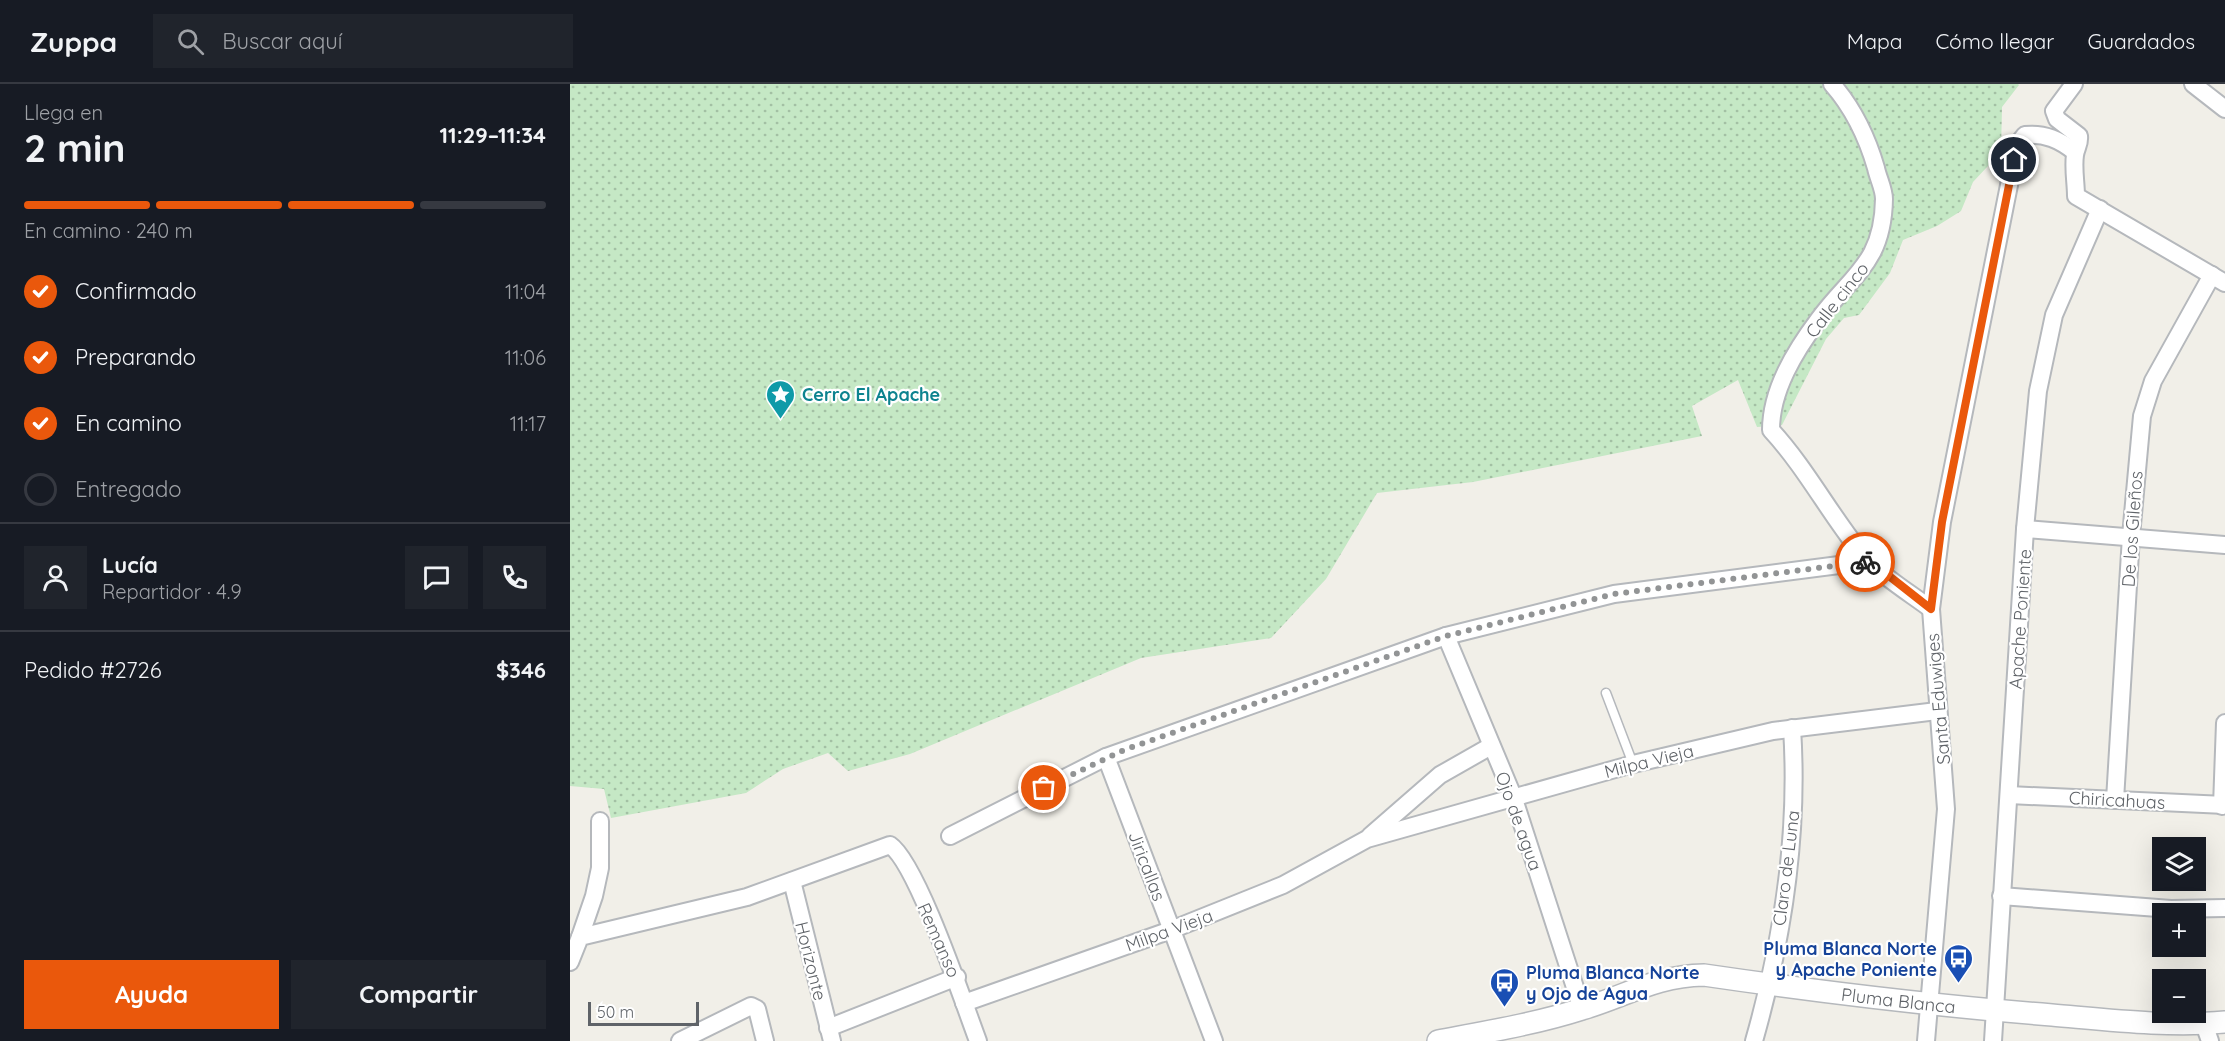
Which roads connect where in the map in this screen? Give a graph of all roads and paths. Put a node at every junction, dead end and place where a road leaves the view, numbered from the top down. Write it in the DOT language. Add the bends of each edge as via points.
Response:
graph roads {
  1 [pos="1832,84"];
  2 [pos="2074,84"];
  3 [pos="2193,84"];
  4 [pos="2225,109"];
  5 [pos="2075,152"];
  6 [pos="2100,209"];
  7 [pos="2218,279"];
  8 [pos="2025,530"];
  9 [pos="2131,537"];
  10 [pos="2225,545"];
  11 [pos="1870,561"];
  12 [pos="1931,609"];
  13 [pos="1446,636"];
  14 [pos="1606,693"];
  15 [pos="1937,711"];
  16 [pos="2225,723"];
  17 [pos="1792,728"];
  18 [pos="1491,746"];
  19 [pos="1106,757"];
  20 [pos="1633,764"];
  21 [pos="2009,795"];
  22 [pos="1513,796"];
  23 [pos="2115,800"];
  24 [pos="2223,805"];
  25 [pos="600,821"];
  26 [pos="950,836"];
  27 [pos="1367,839"];
  28 [pos="792,881"];
  29 [pos="2001,896"];
  30 [pos="2225,908"];
  31 [pos="1171,930"];
  32 [pos="580,937"];
  33 [pos="570,962"];
  34 [pos="957,977"];
  35 [pos="1770,985"];
  36 [pos="964,1003"];
  37 [pos="1929,1005"];
  38 [pos="1582,1009"];
  39 [pos="1994,1011"];
  40 [pos="2213,1029"];
  41 [pos="830,1034"];
  42 [pos="680,1041"];
  43 [pos="765,1041"];
  44 [pos="978,1041"];
  45 [pos="1214,1041"];
  46 [pos="1438,1041"];
  47 [pos="1754,1041"];
  48 [pos="1926,1041"];
  49 [pos="1993,1041"];
  1 -- 11 [label="street, Calle cinco" via="1848,102 1870,149 1884,197 1878,241 1861,273 1819,318 1786,370 1771,409 1771,430"];
  2 -- 5 [label="street" via="2054,111 2079,136"];
  3 -- 4 [label="street"];
  5 -- 6 [label="street" via="2076,196"];
  5 -- 12 [label="street, Santa Eduwiges" via="2064,143 2038,134 2025,135 2017,145 1942,522"];
  6 -- 7 [label="street"];
  6 -- 8 [label="street, Apache Poniente" via="2054,315 2044,351"];
  7 -- 9 [label="street, De los Gileños" via="2153,381 2142,416"];
  8 -- 9 [label="street"];
  8 -- 21 [label="street, Apache Poniente"];
  9 -- 10 [label="street"];
  9 -- 23 [label="street, De los Gileños"];
  11 -- 12 [label="street, Calle cinco"];
  11 -- 13 [label="street" via="1614,594"];
  12 -- 15 [label="street, Santa Eduwiges"];
  13 -- 18 [label="street, Ojo de agua"];
  13 -- 19 [label="street"];
  14 -- 20 [label="lane"];
  15 -- 17 [label="street, Milpa Vieja"];
  15 -- 37 [label="street, Santa Eduwiges" via="1946,809"];
  16 -- 24 [label="street"];
  17 -- 20 [label="street, Milpa Vieja"];
  17 -- 35 [label="street, Claro de Luna" via="1794,815"];
  18 -- 22 [label="street, Ojo de agua"];
  18 -- 27 [label="street, Milpa Vieja" via="1440,775"];
  19 -- 26 [label="street"];
  19 -- 31 [label="street, Jiricallas"];
  20 -- 22 [label="street, Milpa Vieja"];
  21 -- 23 [label="street, Chiricahuas"];
  21 -- 29 [label="street, Apache Poniente"];
  22 -- 27 [label="street, Milpa Vieja"];
  22 -- 38 [label="street, Ojo de agua"];
  23 -- 24 [label="street, Chiricahuas"];
  25 -- 32 [label="street" via="600,868"];
  27 -- 31 [label="street, Milpa Vieja" via="1283,885"];
  28 -- 32 [label="street" via="715,906"];
  28 -- 34 [label="street, Remanso" via="890,845 905,864"];
  28 -- 41 [label="street, Horizonte"];
  29 -- 30 [label="street" via="2170,909"];
  29 -- 39 [label="street, Apache Poniente"];
  31 -- 36 [label="street, Milpa Vieja"];
  31 -- 45 [label="street, Jiricallas"];
  32 -- 33 [label="street"];
  34 -- 36 [label="street, Remanso"];
  34 -- 41 [label="street"];
  35 -- 37 [label="street, Pluma Blanca"];
  35 -- 38 [label="street, Pluma Blanca" via="1686,975 1652,982"];
  35 -- 47 [label="street, Claro de Luna"];
  36 -- 44 [label="street, Remanso"];
  37 -- 39 [label="street, Pluma Blanca"];
  37 -- 48 [label="street, Santa Eduwiges"];
  38 -- 46 [label="street, Pluma Blanca"];
  39 -- 40 [label="street, Pluma Blanca"];
  39 -- 49 [label="street, Apache Poniente"];
  42 -- 43 [label="street" via="748,1007 757,1009"];
}
